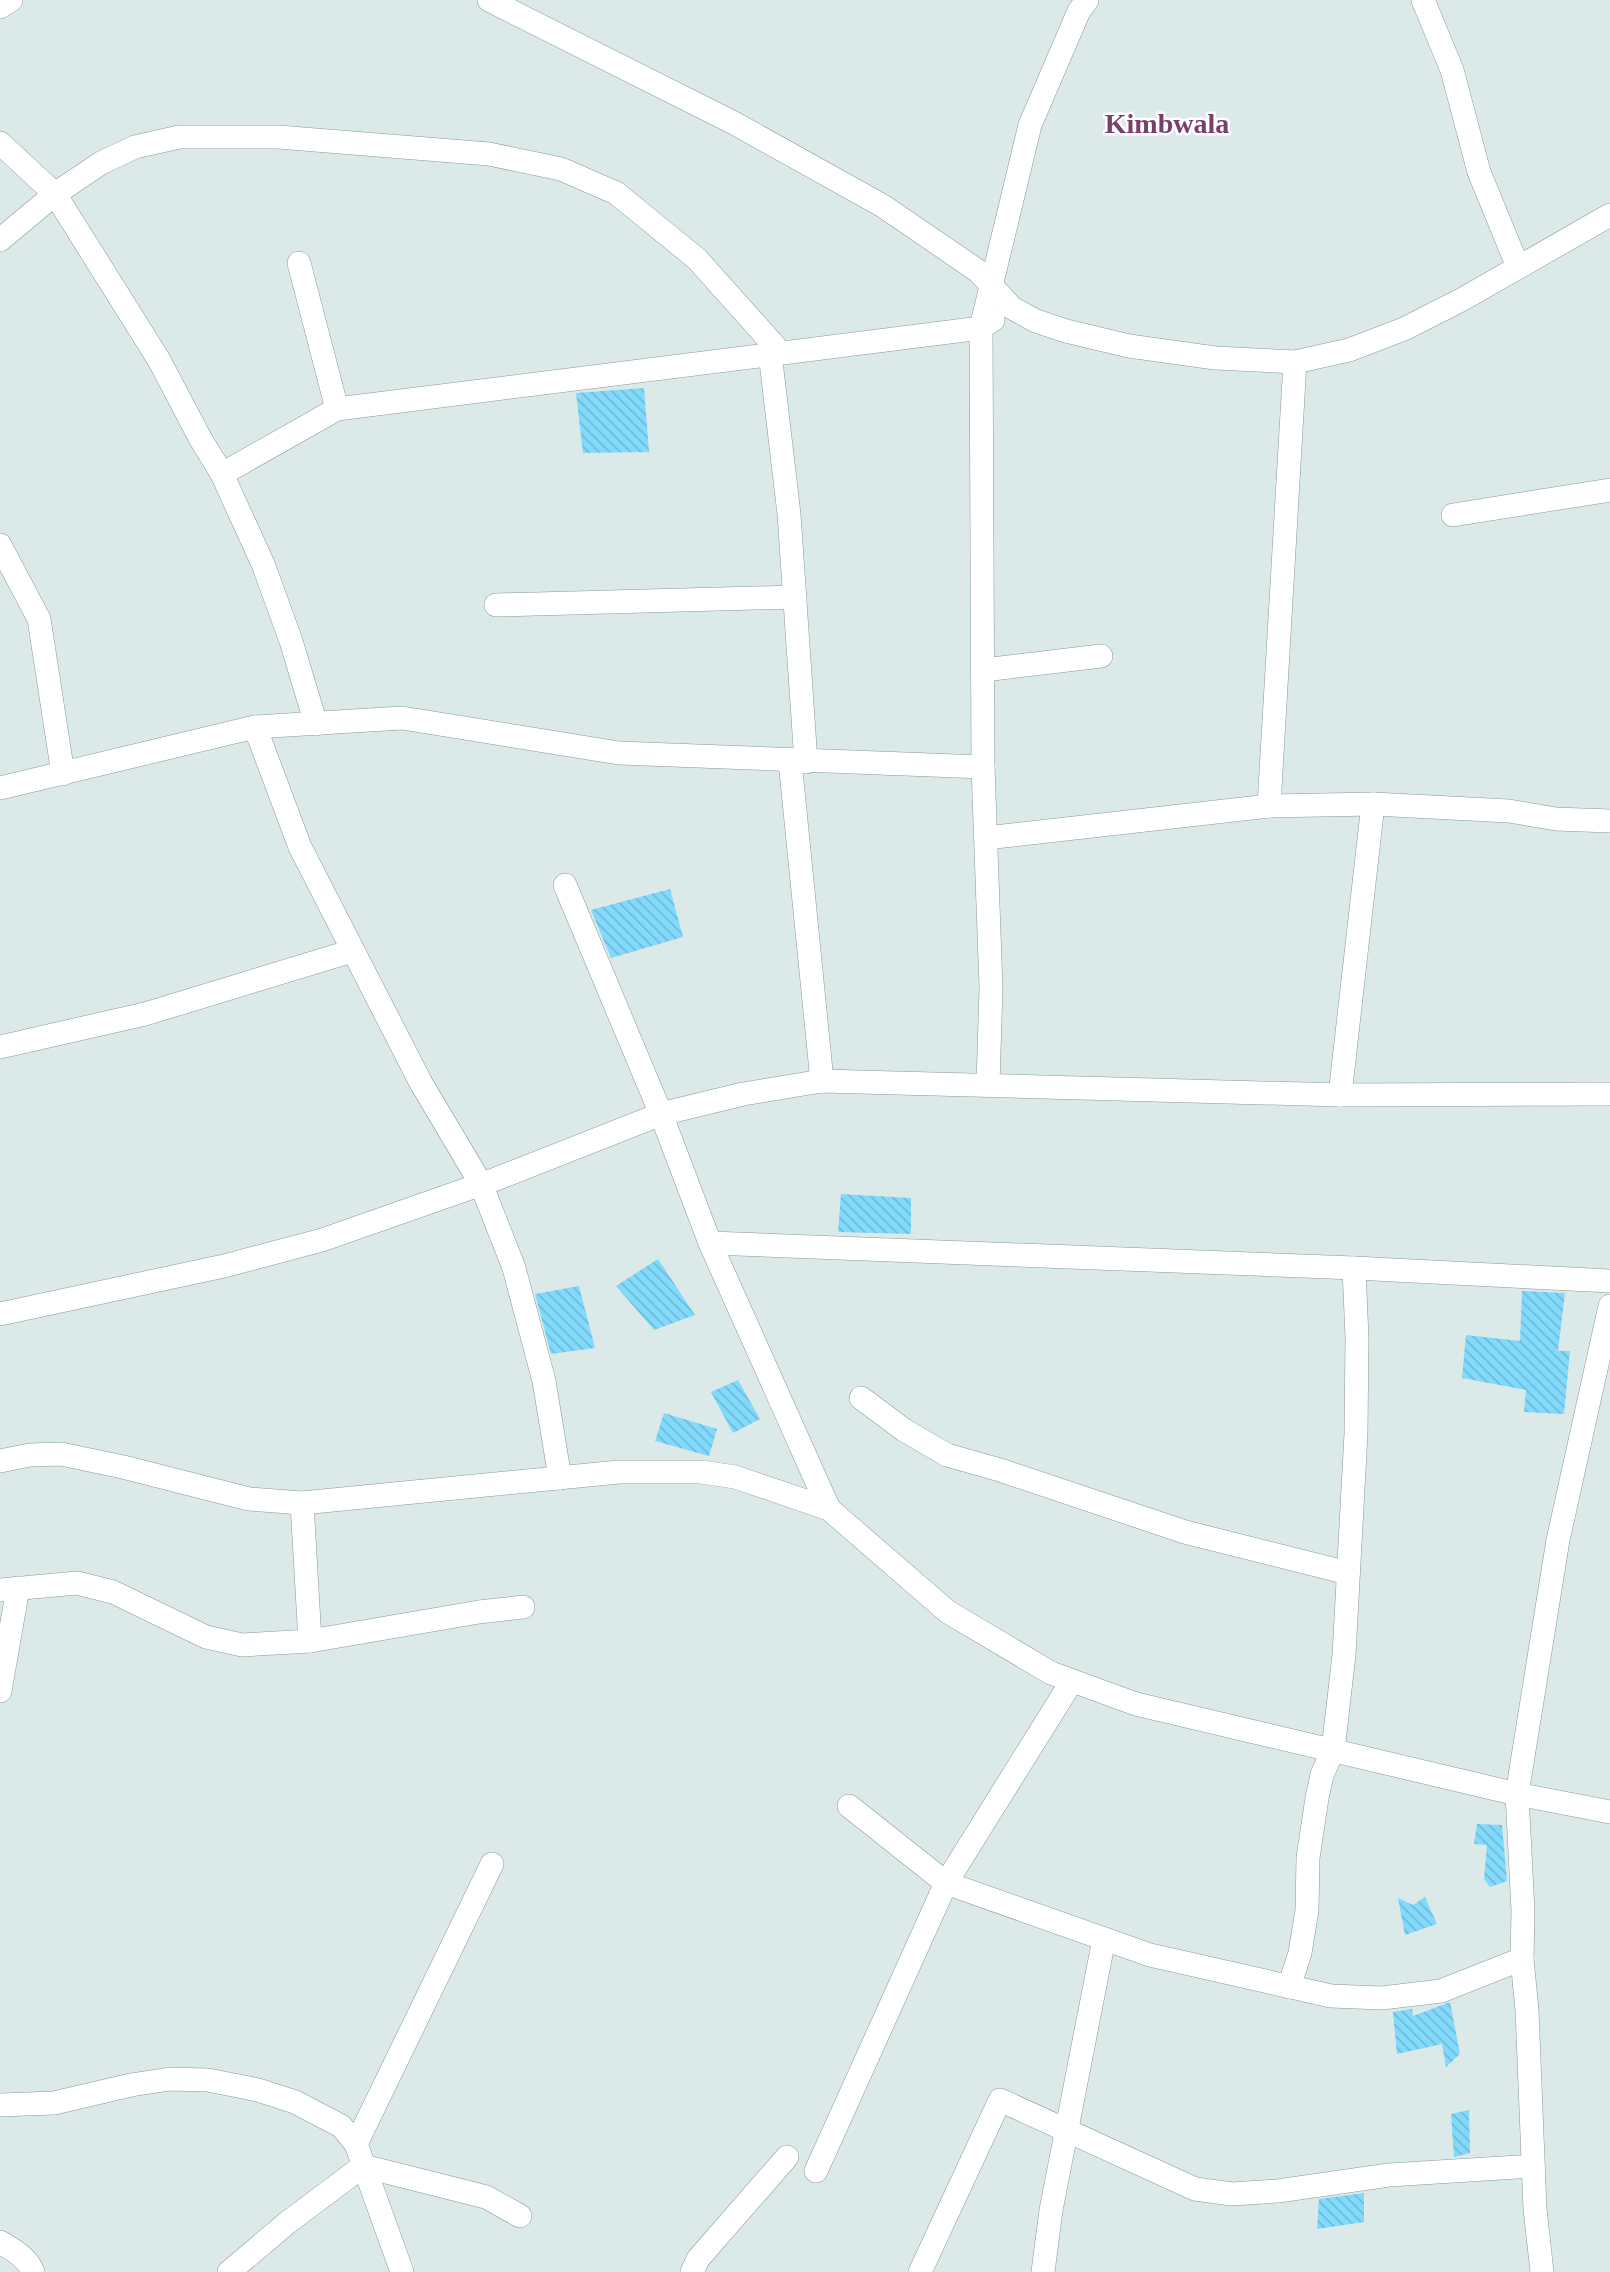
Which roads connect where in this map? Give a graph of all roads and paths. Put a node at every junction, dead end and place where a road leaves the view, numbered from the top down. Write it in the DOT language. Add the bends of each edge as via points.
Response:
graph roads {
  1 [pos="10,0"];
  2 [pos="489,0"];
  3 [pos="1087,0"];
  4 [pos="1423,0"];
  5 [pos="0,7"];
  6 [pos="0,143"];
  7 [pos="55,194"];
  8 [pos="1610,215"];
  9 [pos="0,240"];
  10 [pos="299,263"];
  11 [pos="1518,267"];
  12 [pos="993,287"];
  13 [pos="1012,308"];
  14 [pos="981,328"];
  15 [pos="775,353"];
  16 [pos="1295,362"];
  17 [pos="337,409"];
  18 [pos="222,474"];
  19 [pos="1610,490"];
  20 [pos="1453,514"];
  21 [pos="0,545"];
  22 [pos="795,597"];
  23 [pos="496,605"];
  24 [pos="1101,656"];
  25 [pos="984,670"];
  26 [pos="316,724"];
  27 [pos="255,727"];
  28 [pos="798,761"];
  29 [pos="983,767"];
  30 [pos="63,774"];
  31 [pos="0,788"];
  32 [pos="1373,804"];
  33 [pos="1269,806"];
  34 [pos="1610,821"];
  35 [pos="986,838"];
  36 [pos="565,886"];
  37 [pos="352,951"];
  38 [pos="0,1047"];
  39 [pos="822,1081"];
  40 [pos="988,1084"];
  41 [pos="1610,1094"];
  42 [pos="1340,1095"];
  43 [pos="661,1114"];
  44 [pos="481,1184"];
  45 [pos="710,1243"];
  46 [pos="1354,1268"];
  47 [pos="1610,1281"];
  48 [pos="1610,1306"];
  49 [pos="0,1314"];
  50 [pos="861,1398"];
  51 [pos="0,1461"];
  52 [pos="560,1478"];
  53 [pos="302,1503"];
  54 [pos="829,1509"];
  55 [pos="1348,1573"];
  56 [pos="9,1589"];
  57 [pos="523,1607"];
  58 [pos="310,1641"];
  59 [pos="1072,1681"];
  60 [pos="0,1691"];
  61 [pos="1333,1750"];
  62 [pos="1517,1794"];
  63 [pos="849,1806"];
  64 [pos="1610,1812"];
  65 [pos="492,1864"];
  66 [pos="946,1883"];
  67 [pos="1104,1939"];
  68 [pos="1522,1959"];
  69 [pos="1289,1987"];
  70 [pos="0,2105"];
  71 [pos="1066,2130"];
  72 [pos="359,2155"];
  73 [pos="787,2157"];
  74 [pos="1533,2166"];
  75 [pos="816,2171"];
  76 [pos="520,2216"];
  77 [pos="0,2242"];
  78 [pos="33,2272"];
  79 [pos="229,2272"];
  80 [pos="402,2272"];
  81 [pos="692,2272"];
  82 [pos="920,2272"];
  83 [pos="1043,2272"];
  84 [pos="1542,2272"];
  1 -- 5 [label="street"];
  2 -- 12 [label="street" via="734,123 883,206 978,271"];
  3 -- 12 [label="street" via="1030,125"];
  4 -- 11 [label="street" via="1452,70 1479,172"];
  6 -- 7 [label="street"];
  7 -- 9 [label="street"];
  7 -- 15 [label="street" via="101,163 179,137 278,137 489,154 561,169 616,193 650,218 697,259"];
  7 -- 18 [label="street" via="159,360"];
  8 -- 11 [label="street"];
  10 -- 17 [label="street"];
  11 -- 16 [label="street" via="1404,329 1349,350"];
  12 -- 13 [label="street"];
  12 -- 14 [label="street"];
  13 -- 14 [label="street"];
  13 -- 16 [label="street" via="1066,331 1129,346 1215,358"];
  14 -- 15 [label="street"];
  14 -- 25 [label="street"];
  15 -- 17 [label="street"];
  15 -- 22 [label="street"];
  16 -- 33 [label="street"];
  17 -- 18 [label="street"];
  18 -- 26 [label="street" via="263,564"];
  19 -- 20 [label="street"];
  21 -- 30 [label="street" via="39,619"];
  22 -- 23 [label="street"];
  22 -- 28 [label="street"];
  24 -- 25 [label="street"];
  25 -- 29 [label="street"];
  26 -- 27 [label="street"];
  26 -- 28 [label="street" via="402,718 619,753"];
  27 -- 30 [label="street"];
  27 -- 37 [label="street" via="300,847"];
  28 -- 29 [label="street"];
  28 -- 39 [label="street"];
  29 -- 35 [label="street"];
  30 -- 31 [label="street"];
  32 -- 33 [label="street"];
  32 -- 34 [label="street"];
  32 -- 42 [label="street"];
  33 -- 35 [label="street"];
  35 -- 40 [label="street" via="991,988"];
  36 -- 43 [label="street"];
  37 -- 38 [label="street" via="145,1014"];
  37 -- 44 [label="street" via="421,1083"];
  39 -- 40 [label="street"];
  39 -- 43 [label="street"];
  40 -- 42 [label="street"];
  41 -- 42 [label="street"];
  43 -- 44 [label="street"];
  43 -- 45 [label="street"];
  44 -- 49 [label="street" via="322,1240"];
  44 -- 52 [label="street" via="514,1268 544,1381"];
  45 -- 46 [label="street"];
  45 -- 54 [label="street"];
  46 -- 47 [label="street"];
  46 -- 55 [label="street" via="1356,1433"];
  48 -- 62 [label="street" via="1558,1540"];
  50 -- 55 [label="street" via="947,1455 1185,1532"];
  51 -- 53 [label="street" via="61,1454 249,1499"];
  52 -- 53 [label="street"];
  52 -- 54 [label="street" via="619,1472 736,1476"];
  53 -- 58 [label="street"];
  54 -- 59 [label="street" via="948,1612"];
  55 -- 61 [label="street"];
  56 -- 58 [label="street" via="78,1583 113,1592 206,1637 242,1645"];
  56 -- 60 [label="street"];
  57 -- 58 [label="street"];
  59 -- 61 [label="street" via="1136,1704"];
  59 -- 66 [label="street"];
  61 -- 62 [label="street"];
  61 -- 69 [label="street" via="1317,1798 1308,1858 1307,1910"];
  62 -- 64 [label="street"];
  62 -- 68 [label="street"];
  63 -- 66 [label="street"];
  65 -- 72 [label="street"];
  66 -- 67 [label="street"];
  66 -- 75 [label="street"];
  67 -- 69 [label="street" via="1150,1955"];
  67 -- 71 [label="street"];
  68 -- 69 [label="street" via="1441,1991 1382,1998 1331,1996"];
  68 -- 74 [label="street"];
  70 -- 72 [label="street" via="54,2102 170,2079 208,2080 258,2090 310,2109 341,2126"];
  71 -- 74 [label="street" via="1195,2189 1232,2194 1389,2175"];
  71 -- 82 [label="street" via="1000,2100"];
  71 -- 83 [label="street"];
  72 -- 76 [label="street" via="486,2197"];
  72 -- 79 [label="street"];
  72 -- 80 [label="street"];
  73 -- 81 [label="street" via="698,2259"];
  74 -- 84 [label="street"];
  77 -- 78 [label="street" via="18,2252"];
}
